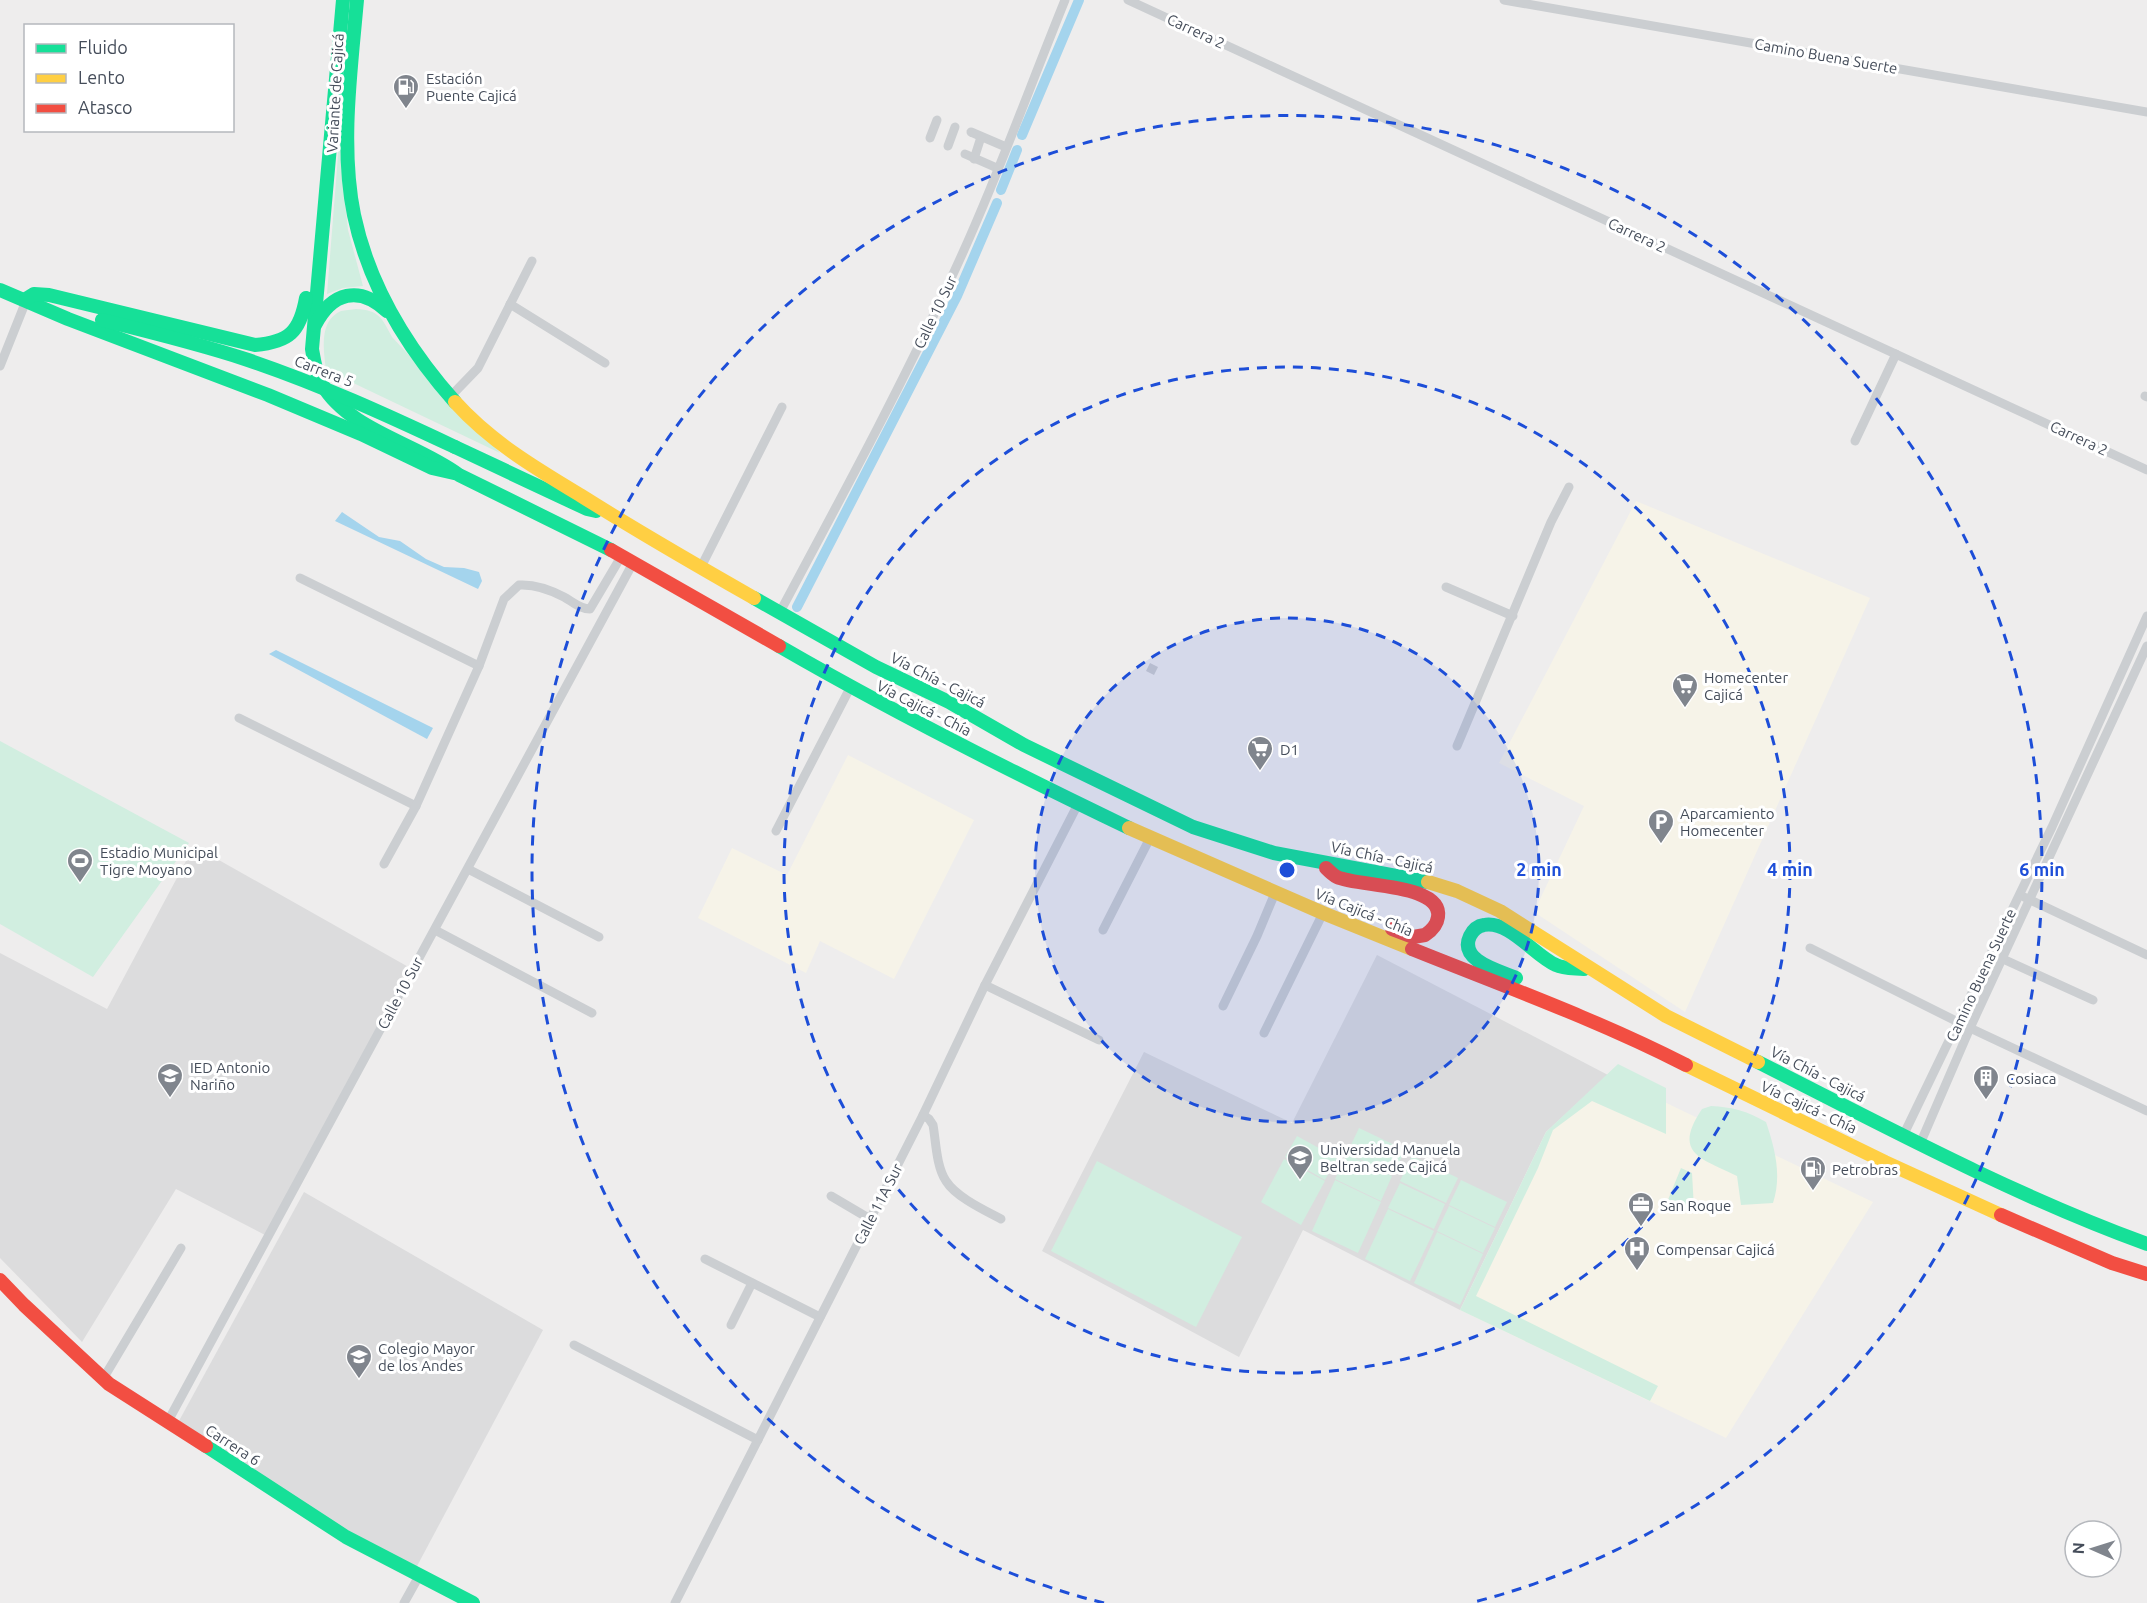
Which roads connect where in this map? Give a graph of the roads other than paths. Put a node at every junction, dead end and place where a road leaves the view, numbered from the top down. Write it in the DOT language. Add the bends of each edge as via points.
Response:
graph roads {
  1 [pos="343,0"];
  2 [pos="357,0"];
  3 [pos="1065,0"];
  4 [pos="1128,0"];
  5 [pos="1505,0"];
  6 [pos="2147,112"];
  7 [pos="937,120"];
  8 [pos="955,127"];
  9 [pos="970,132"];
  10 [pos="981,137"];
  11 [pos="930,138"];
  12 [pos="948,146"];
  13 [pos="1006,147"];
  14 [pos="997,168"];
  15 [pos="322,223"];
  16 [pos="532,261"];
  17 [pos="0,290"];
  18 [pos="22,299"];
  19 [pos="510,304"];
  20 [pos="392,317"];
  21 [pos="313,330"];
  22 [pos="1896,354"];
  23 [pos="605,363"];
  24 [pos="0,366"];
  25 [pos="449,398"];
  26 [pos="782,407"];
  27 [pos="1855,441"];
  28 [pos="2147,470"];
  29 [pos="459,475"];
  30 [pos="1569,486"];
  31 [pos="607,513"];
  32 [pos="628,559"];
  33 [pos="701,567"];
  34 [pos="300,578"];
  35 [pos="1446,587"];
  36 [pos="780,612"];
  37 [pos="1513,616"];
  38 [pos="2147,616"];
  39 [pos="2147,646"];
  40 [pos="479,666"];
  41 [pos="850,688"];
  42 [pos="239,718"];
  43 [pos="2101,718"];
  44 [pos="2111,723"];
  45 [pos="1457,746"];
  46 [pos="1078,804"];
  47 [pos="416,806"];
  48 [pos="2056,829"];
  49 [pos="776,831"];
  50 [pos="1150,838"];
  51 [pos="1316,860"];
  52 [pos="384,864"];
  53 [pos="468,869"];
  54 [pos="1275,893"];
  55 [pos="2019,895"];
  56 [pos="2030,900"];
  57 [pos="1330,916"];
  58 [pos="435,930"];
  59 [pos="1103,930"];
  60 [pos="599,936"];
  61 [pos="1810,948"];
  62 [pos="2147,955"];
  63 [pos="2003,959"];
  64 [pos="1588,969"];
  65 [pos="985,985"];
  66 [pos="2093,1000"];
  67 [pos="1223,1006"];
  68 [pos="592,1013"];
  69 [pos="1959,1022"];
  70 [pos="1970,1028"];
  71 [pos="1264,1033"];
  72 [pos="1099,1040"];
  73 [pos="1676,1060"];
  74 [pos="2147,1111"];
  75 [pos="923,1115"];
  76 [pos="1903,1136"];
  77 [pos="1920,1144"];
  78 [pos="831,1196"];
  79 [pos="870,1219"];
  80 [pos="1000,1219"];
  81 [pos="2147,1244"];
  82 [pos="181,1248"];
  83 [pos="705,1259"];
  84 [pos="2147,1274"];
  85 [pos="0,1280"];
  86 [pos="752,1283"];
  87 [pos="820,1317"];
  88 [pos="731,1325"];
  89 [pos="574,1345"];
  90 [pos="103,1379"];
  91 [pos="167,1423"];
  92 [pos="758,1440"];
  93 [pos="419,1576"];
  94 [pos="404,1603"];
  95 [pos="473,1603"];
  96 [pos="675,1603"];
  1 -- 15 [label="main road, Variante de Cajicá"];
  2 -- 20 [label="main road, Variante de Cajicá" via="348,124 352,201 360,241"];
  3 -- 13 [label="street, Calle 10 Sur"];
  4 -- 22 [label="street, Carrera 2"];
  5 -- 6 [label="street, Camino Buena Suerte"];
  7 -- 11 [label="street"];
  8 -- 12 [label="street"];
  9 -- 10 [label="street"];
  10 -- 13 [label="street"];
  10 -- 14 [label="street" via="969,156"];
  13 -- 14 [label="street, Calle 10 Sur"];
  14 -- 36 [label="street, Calle 10 Sur" via="947,288"];
  15 -- 18 [label="main road" via="311,255 304,315 292,332 274,344 255,345 49,295 34,294"];
  15 -- 21 [label="main road, Variante de Cajicá"];
  16 -- 19 [label="street"];
  17 -- 18 [label="main road, Carrera 5"];
  18 -- 24 [label="street"];
  18 -- 29 [label="main road, Carrera 5" via="268,395 432,468"];
  18 -- 31 [label="main road, Carrera 5, bridge" via="196,344 318,385 587,510"];
  19 -- 23 [label="street"];
  19 -- 25 [label="street" via="477,368"];
  20 -- 21 [label="main road" via="381,304 366,296 348,295 332,301 319,313"];
  20 -- 25 [label="main road, Variante de Cajicá"];
  21 -- 29 [label="main road, Variante de Cajicá" via="314,369 336,403 352,416"];
  22 -- 27 [label="street"];
  22 -- 28 [label="street, Carrera 2"];
  25 -- 31 [label="main road, Variante de Cajicá" via="516,456"];
  26 -- 33 [label="street"];
  29 -- 32 [label="main road, Vía Cajicá - Chía"];
  30 -- 37 [label="street"];
  31 -- 33 [label="main road, Vía Chía - Cajicá"];
  32 -- 40 [label="street" via="590,609 535,584 519,585 504,599"];
  32 -- 41 [label="main road, Vía Cajicá - Chía"];
  32 -- 53 [label="street, Calle 10 Sur"];
  33 -- 36 [label="main road, Vía Chía - Cajicá"];
  34 -- 40 [label="street"];
  35 -- 37 [label="street"];
  36 -- 51 [label="main road, Vía Chía - Cajicá" via="1024,745 1193,827 1274,853"];
  37 -- 45 [label="street"];
  38 -- 43 [label="street, Camino Buena Suerte"];
  39 -- 44 [label="street, Camino Buena Suerte"];
  40 -- 47 [label="street"];
  41 -- 46 [label="main road, Vía Cajicá - Chía"];
  41 -- 49 [label="street"];
  42 -- 47 [label="street"];
  43 -- 44 [label="street"];
  43 -- 48 [label="street, Camino Buena Suerte"];
  44 -- 48 [label="street, Camino Buena Suerte"];
  46 -- 50 [label="main road, Vía Cajicá - Chía"];
  46 -- 65 [label="street, Calle 11A Sur"];
  47 -- 52 [label="street"];
  48 -- 55 [label="street, Camino Buena Suerte"];
  48 -- 56 [label="street, Camino Buena Suerte"];
  50 -- 54 [label="main road, Vía Cajicá - Chía"];
  50 -- 59 [label="street"];
  51 -- 57 [label="main road" via="1337,877 1420,894 1433,901 1438,910 1434,929 1418,937 1353,915"];
  51 -- 64 [label="main road, Vía Chía - Cajicá" via="1457,891 1500,911"];
  53 -- 58 [label="street, Calle 10 Sur"];
  53 -- 60 [label="street"];
  54 -- 57 [label="main road, Vía Cajicá - Chía"];
  54 -- 67 [label="street"];
  55 -- 56 [label="street"];
  55 -- 69 [label="street, Camino Buena Suerte"];
  56 -- 62 [label="street"];
  56 -- 63 [label="street, Camino Buena Suerte"];
  57 -- 71 [label="street"];
  57 -- 73 [label="main road, Vía Cajicá - Chía" via="1596,1022"];
  58 -- 68 [label="street"];
  58 -- 91 [label="street, Calle 10 Sur"];
  61 -- 69 [label="street"];
  63 -- 66 [label="street"];
  63 -- 70 [label="street, Camino Buena Suerte"];
  64 -- 73 [label="main road" via="1558,965 1491,923 1481,924 1468,939 1473,958 1663,1042"];
  64 -- 76 [label="main road, Vía Chía - Cajicá" via="1666,1016"];
  65 -- 72 [label="street"];
  65 -- 75 [label="street, Calle 11A Sur"];
  69 -- 70 [label="street"];
  69 -- 76 [label="street, Camino Buena Suerte"];
  70 -- 74 [label="street"];
  70 -- 77 [label="street, Camino Buena Suerte"];
  73 -- 84 [label="main road, Vía Cajicá - Chía" via="2063,1243"];
  75 -- 79 [label="street, Calle 11A Sur"];
  75 -- 80 [label="street" via="933,1125 946,1181 970,1203"];
  76 -- 77 [label="main road, Vía Chía - Cajicá"];
  77 -- 81 [label="main road, Vía Chía - Cajicá" via="2054,1207"];
  78 -- 79 [label="street"];
  79 -- 87 [label="street, Calle 11A Sur"];
  82 -- 90 [label="street"];
  83 -- 86 [label="street"];
  85 -- 90 [label="main road, Carrera 6"];
  86 -- 87 [label="street"];
  86 -- 88 [label="street"];
  87 -- 92 [label="street, Calle 11A Sur"];
  89 -- 92 [label="street"];
  90 -- 91 [label="main road, Carrera 6"];
  91 -- 93 [label="main road, Carrera 6" via="346,1537"];
  92 -- 96 [label="street, Calle 11A Sur"];
  93 -- 94 [label="street"];
  93 -- 95 [label="main road, Carrera 6"];
}
